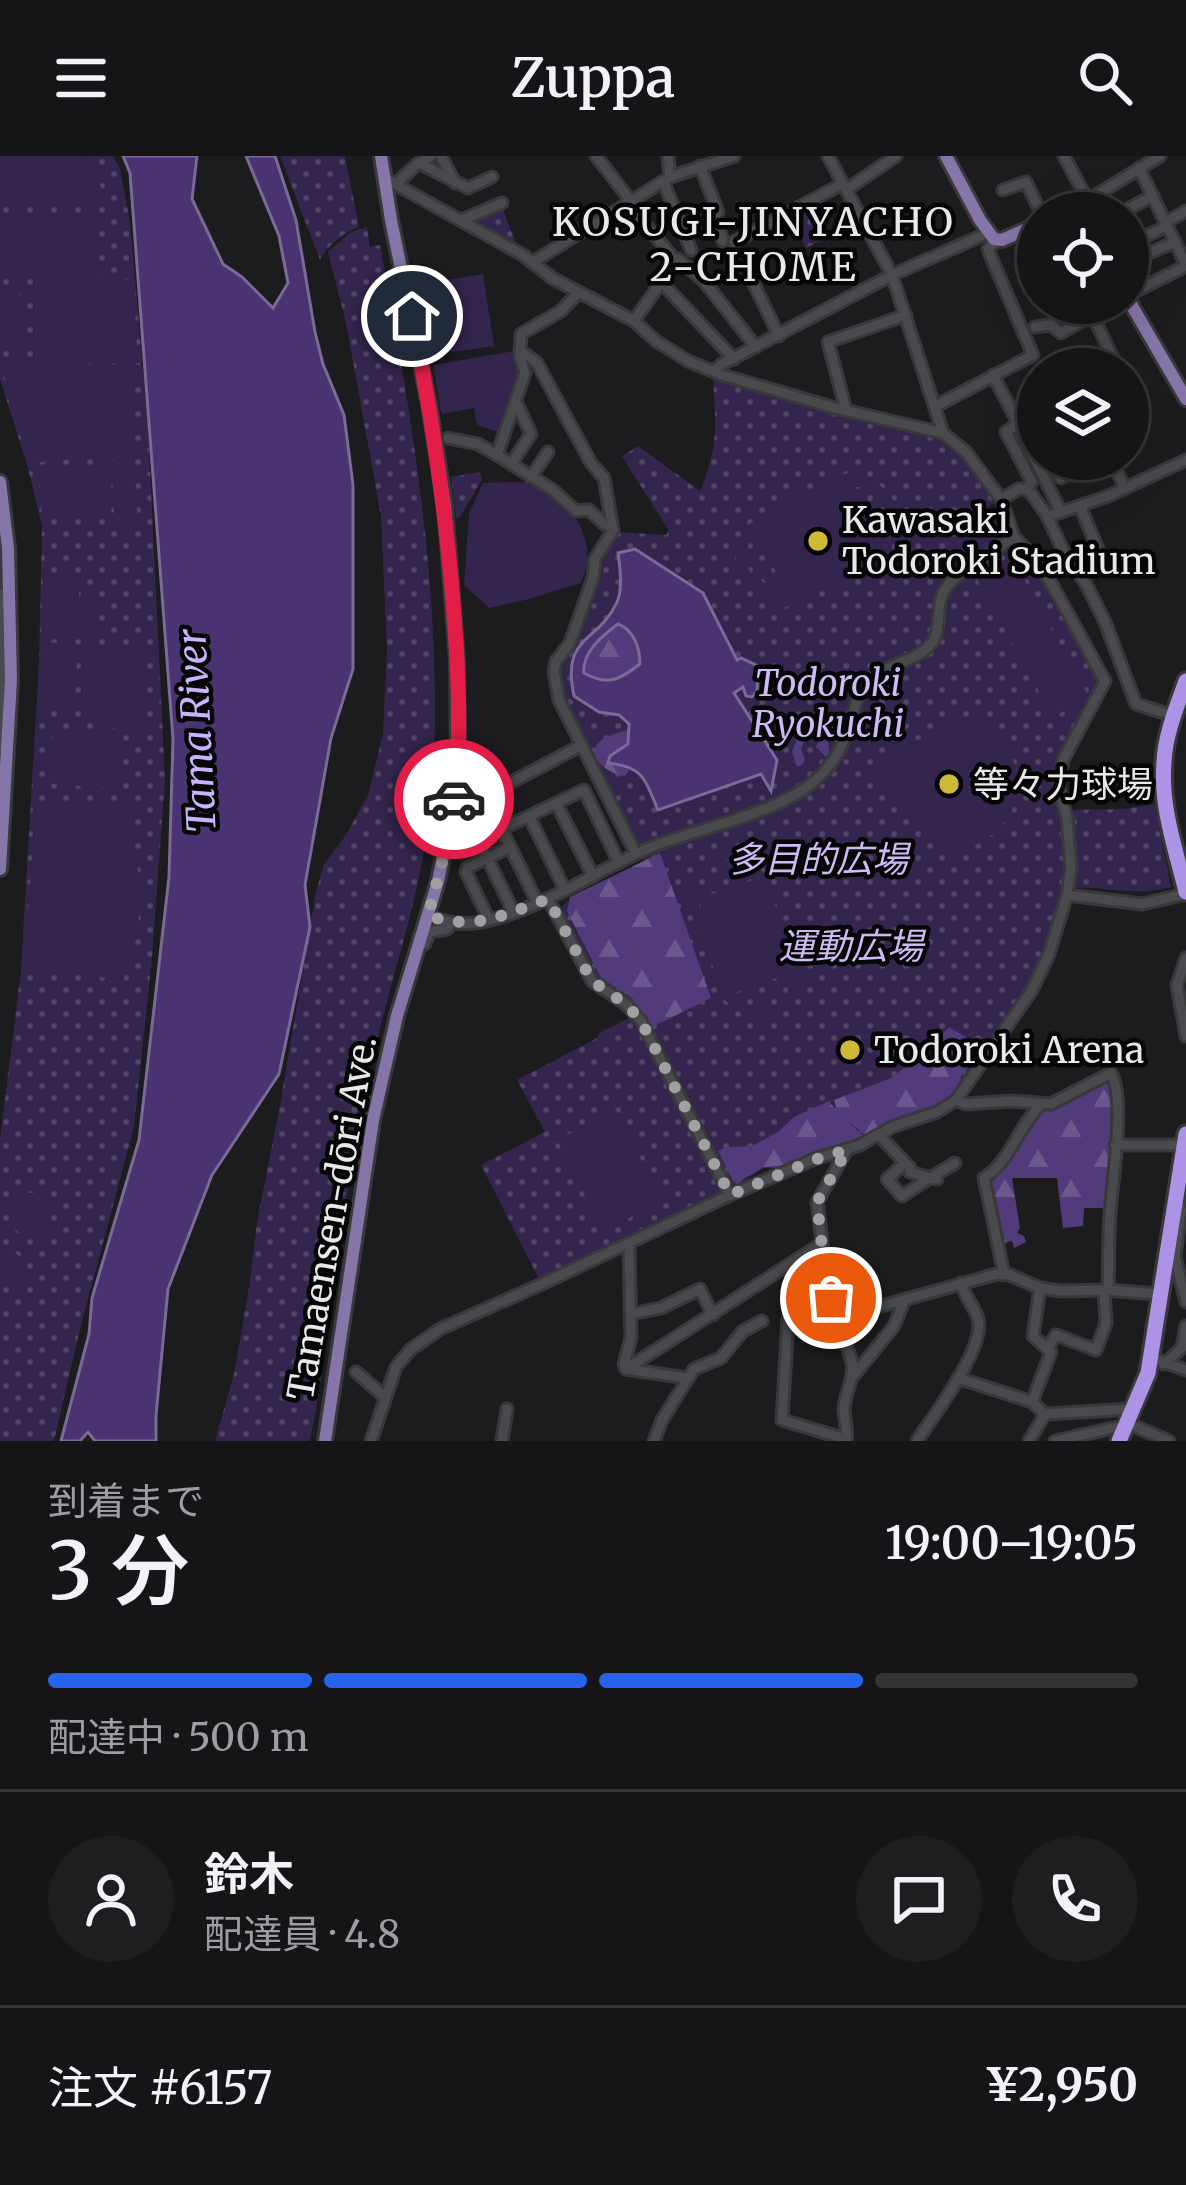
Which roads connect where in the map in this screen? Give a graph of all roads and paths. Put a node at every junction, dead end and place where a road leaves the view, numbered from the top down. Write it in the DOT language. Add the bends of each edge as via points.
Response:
graph roads {
  1 [pos="381,156"];
  2 [pos="431,156"];
  3 [pos="441,156"];
  4 [pos="596,156"];
  5 [pos="668,156"];
  6 [pos="734,156"];
  7 [pos="828,156"];
  8 [pos="896,156"];
  9 [pos="946,156"];
  10 [pos="1064,156"];
  11 [pos="1154,158"];
  12 [pos="419,163"];
  13 [pos="700,166"];
  14 [pos="1139,168"];
  15 [pos="492,177"];
  16 [pos="667,179"];
  17 [pos="392,181"];
  18 [pos="455,183"];
  19 [pos="844,187"];
  20 [pos="1003,190"];
  21 [pos="1031,192"];
  22 [pos="1083,192"];
  23 [pos="1099,192"];
  24 [pos="1153,196"];
  25 [pos="1149,198"];
  26 [pos="628,201"];
  27 [pos="502,202"];
  28 [pos="1186,211"];
  29 [pos="462,220"];
  30 [pos="1167,224"];
  31 [pos="1017,230"];
  32 [pos="1149,234"];
  33 [pos="993,236"];
  34 [pos="1175,242"];
  35 [pos="691,250"];
  36 [pos="1149,253"];
  37 [pos="677,259"];
  38 [pos="533,262"];
  39 [pos="1186,266"];
  40 [pos="892,275"];
  41 [pos="752,280"];
  42 [pos="662,283"];
  43 [pos="1149,286"];
  44 [pos="578,293"];
  45 [pos="905,315"];
  46 [pos="634,321"];
  47 [pos="1078,324"];
  48 [pos="1144,324"];
  49 [pos="1035,326"];
  50 [pos="779,336"];
  51 [pos="756,347"];
  52 [pos="520,350"];
  53 [pos="734,359"];
  54 [pos="714,371"];
  55 [pos="993,375"];
  56 [pos="1184,392"];
  57 [pos="516,402"];
  58 [pos="936,406"];
  59 [pos="846,410"];
  60 [pos="1017,423"];
  61 [pos="943,433"];
  62 [pos="448,438"];
  63 [pos="548,452"];
  64 [pos="1017,453"];
  65 [pos="496,455"];
  66 [pos="1186,460"];
  67 [pos="511,464"];
  68 [pos="531,477"];
  69 [pos="1031,480"];
  70 [pos="1052,480"];
  71 [pos="1120,480"];
  72 [pos="0,482"];
  73 [pos="1125,488"];
  74 [pos="1026,489"];
  75 [pos="1001,499"];
  76 [pos="1080,506"];
  77 [pos="1061,512"];
  78 [pos="1047,517"];
  79 [pos="612,528"];
  80 [pos="1014,537"];
  81 [pos="1064,553"];
  82 [pos="1101,563"];
  83 [pos="1041,569"];
  84 [pos="0,594"];
  85 [pos="0,621"];
  86 [pos="1,679"];
  87 [pos="1186,681"];
  88 [pos="1174,716"];
  89 [pos="582,745"];
  90 [pos="0,747"];
  91 [pos="4,767"];
  92 [pos="510,783"];
  93 [pos="556,803"];
  94 [pos="529,816"];
  95 [pos="476,835"];
  96 [pos="1180,839"];
  97 [pos="510,847"];
  98 [pos="636,854"];
  99 [pos="488,858"];
  100 [pos="620,862"];
  101 [pos="0,869"];
  102 [pos="592,876"];
  103 [pos="565,890"];
  104 [pos="1186,893"];
  105 [pos="1067,895"];
  106 [pos="542,901"];
  107 [pos="513,911"];
  108 [pos="428,916"];
  109 [pos="489,920"];
  110 [pos="451,923"];
  111 [pos="425,944"];
  112 [pos="1186,958"];
  113 [pos="1186,1036"];
  114 [pos="956,1100"];
  115 [pos="1042,1104"];
  116 [pos="879,1135"];
  117 [pos="1185,1139"];
  118 [pos="1115,1144"];
  119 [pos="847,1150"];
  120 [pos="905,1163"];
  121 [pos="955,1163"];
  122 [pos="933,1179"];
  123 [pos="730,1195"];
  124 [pos="1177,1196"];
  125 [pos="628,1243"];
  126 [pos="821,1244"];
  127 [pos="1004,1274"];
  128 [pos="961,1283"];
  129 [pos="1040,1288"];
  130 [pos="1106,1290"];
  131 [pos="1161,1294"];
  132 [pos="905,1299"];
  133 [pos="1186,1303"];
  134 [pos="631,1314"];
  135 [pos="713,1315"];
  136 [pos="838,1318"];
  137 [pos="762,1321"];
  138 [pos="1186,1326"];
  139 [pos="1047,1349"];
  140 [pos="1158,1361"];
  141 [pos="626,1369"];
  142 [pos="1186,1370"];
  143 [pos="356,1372"];
  144 [pos="854,1376"];
  145 [pos="687,1378"];
  146 [pos="958,1378"];
  147 [pos="385,1397"];
  148 [pos="1032,1402"];
  149 [pos="507,1409"];
  150 [pos="1134,1409"];
  151 [pos="1045,1414"];
  152 [pos="1123,1434"];
  153 [pos="847,1440"];
  154 [pos="325,1441"];
  155 [pos="371,1441"];
  156 [pos="502,1441"];
  157 [pos="654,1441"];
  158 [pos="917,1441"];
  159 [pos="1029,1441"];
  160 [pos="1055,1441"];
  161 [pos="1169,1441"];
  1 -- 17 [label="main road, Tamaensen-dōri Ave."];
  2 -- 12 [label="street"];
  3 -- 18 [label="street"];
  4 -- 26 [label="street"];
  5 -- 16 [label="street"];
  6 -- 13 [label="street"];
  7 -- 19 [label="street"];
  8 -- 19 [label="street"];
  9 -- 33 [label="main road"];
  10 -- 22 [label="street"];
  11 -- 14 [label="street"];
  12 -- 17 [label="street"];
  12 -- 18 [label="street"];
  13 -- 16 [label="street"];
  13 -- 19 [label="street" via="729,241"];
  14 -- 23 [label="street"];
  14 -- 24 [label="street"];
  15 -- 18 [label="street" via="468,188"];
  16 -- 26 [label="street"];
  16 -- 35 [label="street"];
  17 -- 29 [label="street"];
  17 -- 108 [label="main road, Tamaensen-dōri Ave." via="388,206 441,477 454,604 457,782"];
  19 -- 40 [label="street"];
  20 -- 21 [label="street" via="1026,182"];
  24 -- 25 [label="street"];
  24 -- 30 [label="street"];
  26 -- 37 [label="street"];
  26 -- 38 [label="street"];
  27 -- 29 [label="street"];
  28 -- 30 [label="street"];
  29 -- 38 [label="street"];
  30 -- 32 [label="street"];
  30 -- 34 [label="street"];
  31 -- 33 [label="main road"];
  33 -- 40 [label="street"];
  33 -- 55 [label="street" via="989,252 1033,355"];
  34 -- 36 [label="street"];
  34 -- 39 [label="street"];
  37 -- 42 [label="street"];
  37 -- 51 [label="street"];
  38 -- 44 [label="street"];
  39 -- 43 [label="street"];
  40 -- 45 [label="street"];
  40 -- 50 [label="street"];
  41 -- 50 [label="street"];
  42 -- 46 [label="street"];
  42 -- 53 [label="street"];
  44 -- 46 [label="street"];
  44 -- 52 [label="street" via="520,334"];
  45 -- 58 [label="street"];
  45 -- 59 [label="street" via="827,342"];
  46 -- 54 [label="street"];
  47 -- 49 [label="street" via="1061,333"];
  48 -- 56 [label="main road"];
  50 -- 51 [label="street"];
  51 -- 53 [label="street"];
  52 -- 57 [label="street" via="525,373"];
  52 -- 79 [label="street" via="537,363 604,478"];
  53 -- 54 [label="street"];
  54 -- 59 [label="street"];
  55 -- 58 [label="street"];
  55 -- 60 [label="street"];
  57 -- 65 [label="street"];
  57 -- 67 [label="street" via="531,434"];
  58 -- 61 [label="street"];
  59 -- 61 [label="street"];
  60 -- 64 [label="street" via="1006,432"];
  61 -- 75 [label="street"];
  62 -- 65 [label="street"];
  63 -- 68 [label="street"];
  65 -- 67 [label="street"];
  66 -- 73 [label="street"];
  67 -- 68 [label="street"];
  68 -- 79 [label="street"];
  69 -- 74 [label="street"];
  70 -- 77 [label="street"];
  71 -- 73 [label="street"];
  72 -- 91 [label="main road" via="10,610"];
  73 -- 76 [label="street"];
  74 -- 75 [label="street"];
  74 -- 78 [label="street"];
  75 -- 80 [label="street"];
  76 -- 77 [label="street"];
  76 -- 82 [label="street"];
  77 -- 78 [label="street"];
  78 -- 81 [label="street"];
  79 -- 89 [label="street" via="554,671"];
  80 -- 83 [label="street"];
  80 -- 98 [label="street" via="949,584 930,645 864,686 841,748 815,781 782,801"];
  81 -- 83 [label="street"];
  81 -- 88 [label="street" via="1087,584 1136,704"];
  83 -- 105 [label="street" via="1105,682 1061,771"];
  84 -- 85 [label="street"];
  85 -- 86 [label="street"];
  86 -- 90 [label="street"];
  87 -- 88 [label="highway"];
  88 -- 96 [label="highway" via="1163,764 1166,812"];
  89 -- 92 [label="street"];
  89 -- 98 [label="street"];
  91 -- 101 [label="main road"];
  93 -- 94 [label="street"];
  93 -- 100 [label="street" via="584,790"];
  93 -- 102 [label="street"];
  94 -- 97 [label="street" via="504,829"];
  94 -- 103 [label="street"];
  95 -- 99 [label="street"];
  96 -- 104 [label="highway"];
  97 -- 99 [label="street"];
  97 -- 106 [label="street"];
  98 -- 100 [label="street"];
  99 -- 107 [label="street"];
  99 -- 109 [label="street" via="466,872"];
  100 -- 102 [label="street"];
  102 -- 103 [label="street"];
  103 -- 106 [label="street"];
  104 -- 105 [label="street" via="1142,904"];
  105 -- 114 [label="street" via="1032,991"];
  106 -- 107 [label="street"];
  106 -- 123 [label="street" via="592,981 641,1021"];
  107 -- 109 [label="street"];
  108 -- 110 [label="street"];
  108 -- 154 [label="main road, Tamaensen-dōri Ave." via="373,1120"];
  109 -- 110 [label="street"];
  110 -- 111 [label="street" via="429,932"];
  112 -- 113 [label="street" via="1177,985"];
  114 -- 115 [label="street"];
  114 -- 116 [label="street"];
  115 -- 118 [label="street" via="1111,1073"];
  115 -- 127 [label="street" via="984,1178"];
  116 -- 119 [label="street"];
  116 -- 120 [label="street"];
  117 -- 118 [label="street"];
  117 -- 124 [label="highway"];
  118 -- 130 [label="street"];
  119 -- 123 [label="street"];
  119 -- 126 [label="street" via="817,1199"];
  120 -- 122 [label="street"];
  120 -- 122 [label="street" via="886,1178 902,1196"];
  121 -- 122 [label="street"];
  123 -- 125 [label="street"];
  124 -- 131 [label="highway"];
  124 -- 133 [label="street" via="1175,1257"];
  125 -- 134 [label="street"];
  125 -- 147 [label="street" via="432,1334 404,1355"];
  126 -- 135 [label="street"];
  126 -- 136 [label="street"];
  127 -- 128 [label="street"];
  127 -- 129 [label="street"];
  128 -- 132 [label="street"];
  128 -- 146 [label="street" via="979,1321"];
  129 -- 130 [label="street"];
  129 -- 139 [label="street" via="1033,1336"];
  130 -- 131 [label="street"];
  130 -- 139 [label="street" via="1096,1350 1056,1335"];
  131 -- 140 [label="highway"];
  132 -- 136 [label="street"];
  132 -- 144 [label="street"];
  134 -- 135 [label="street" via="700,1289"];
  134 -- 141 [label="street"];
  135 -- 141 [label="street"];
  136 -- 144 [label="street"];
  136 -- 153 [label="street" via="788,1318 782,1420"];
  137 -- 145 [label="street"];
  138 -- 140 [label="street" via="1182,1348"];
  139 -- 148 [label="street"];
  140 -- 142 [label="street"];
  140 -- 150 [label="highway"];
  141 -- 145 [label="street"];
  143 -- 147 [label="street"];
  144 -- 153 [label="street" via="844,1407"];
  145 -- 157 [label="street"];
  146 -- 148 [label="street"];
  146 -- 158 [label="street"];
  147 -- 155 [label="street"];
  148 -- 151 [label="street"];
  149 -- 156 [label="street"];
  150 -- 151 [label="street"];
  150 -- 152 [label="highway"];
  151 -- 159 [label="street"];
  152 -- 160 [label="street"];
  152 -- 161 [label="street" via="1134,1426"];
}
